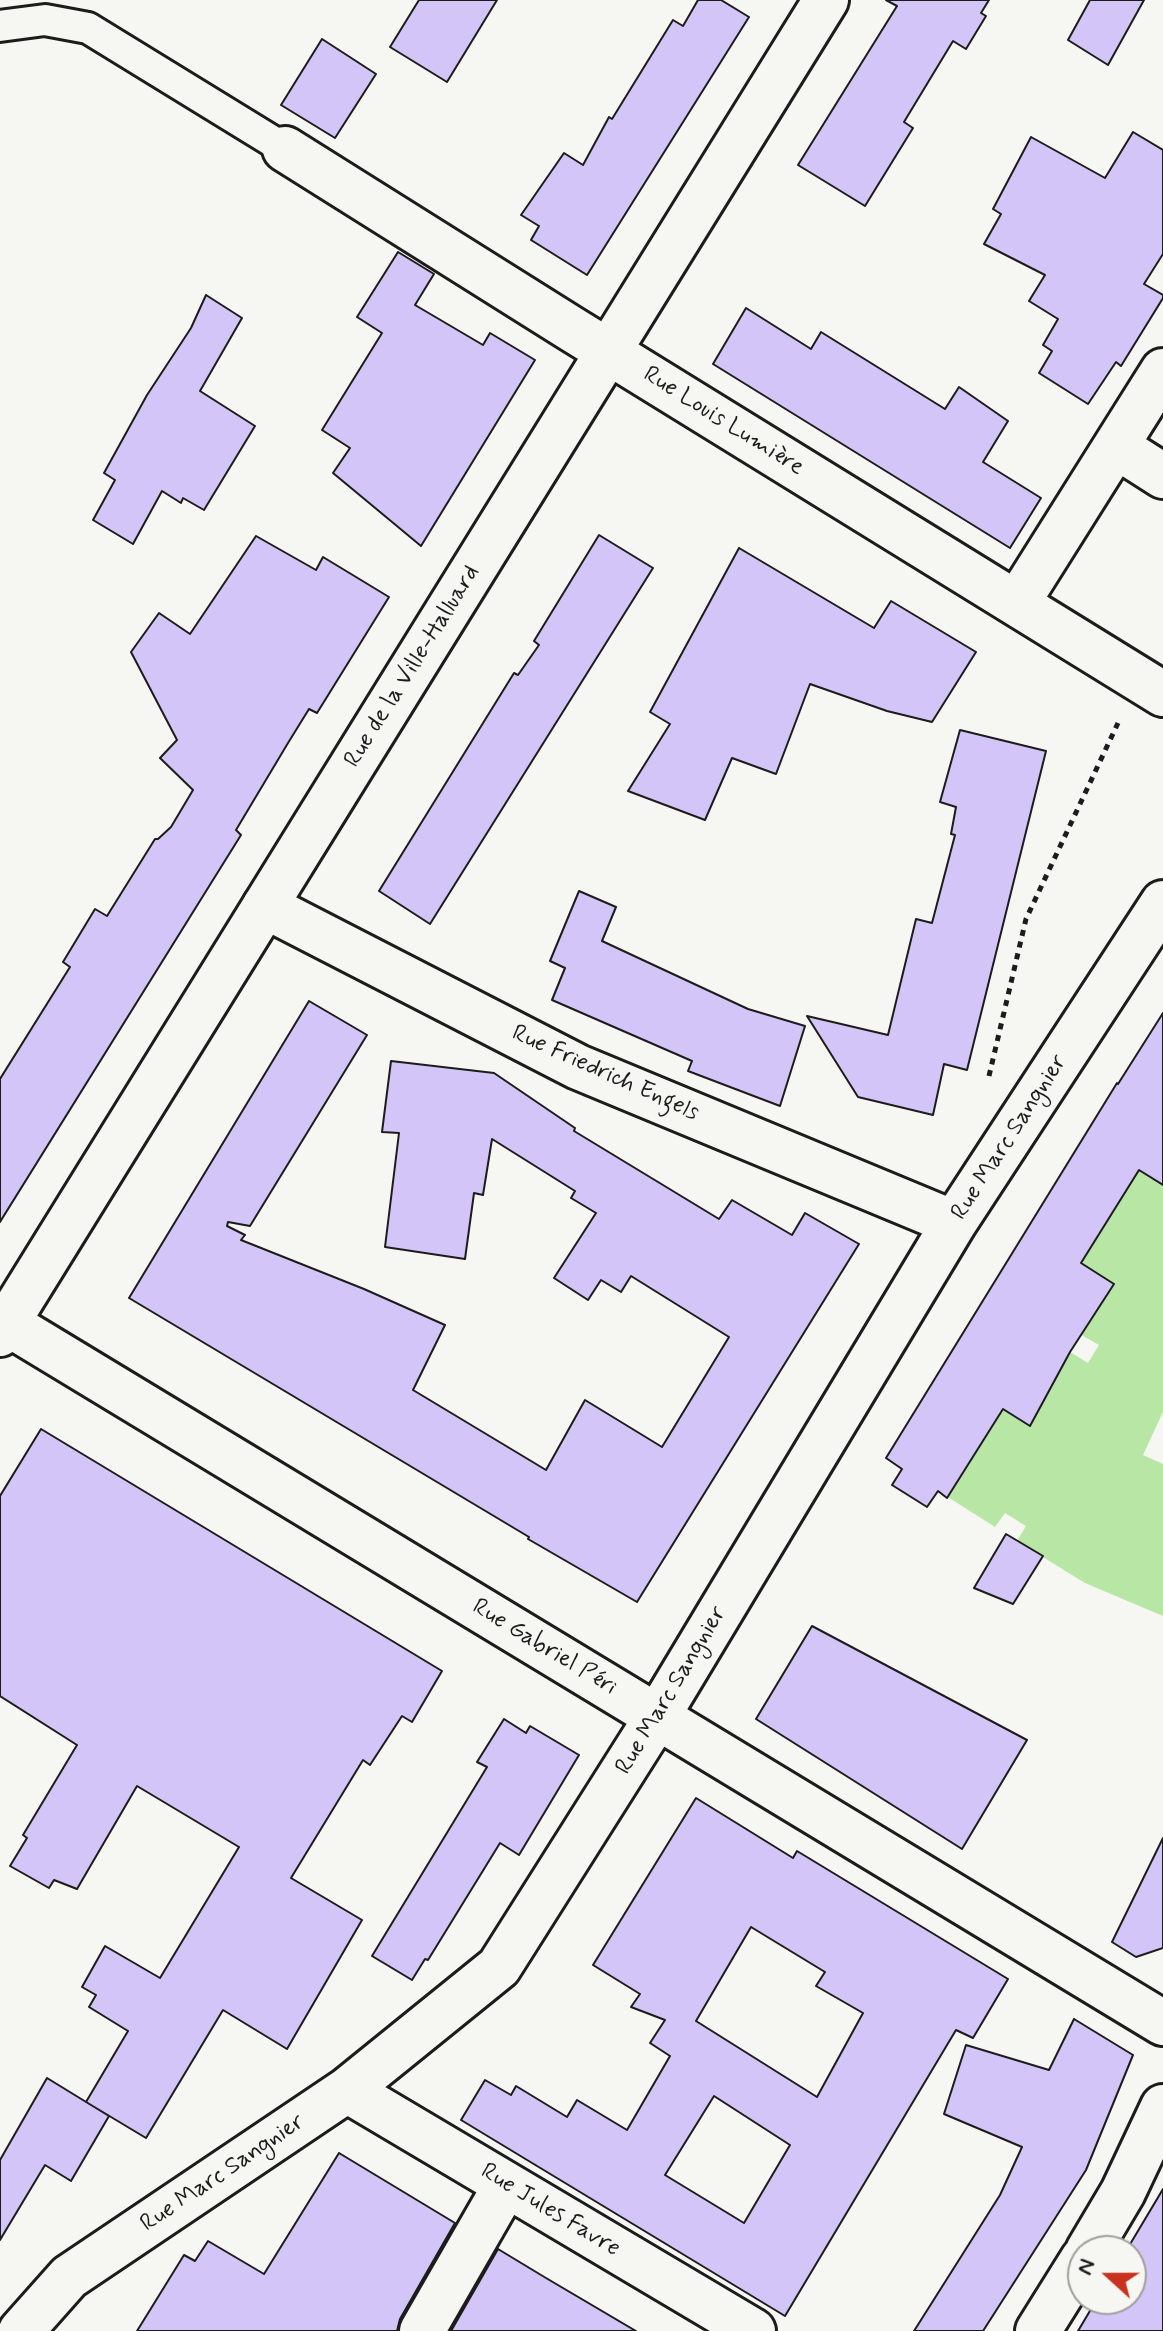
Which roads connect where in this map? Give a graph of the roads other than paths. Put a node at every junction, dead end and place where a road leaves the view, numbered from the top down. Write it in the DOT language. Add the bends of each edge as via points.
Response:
graph roads {
  1 [pos="826,0"];
  2 [pos="0,26"];
  3 [pos="285,149"];
  4 [pos="609,351"];
  5 [pos="1163,371"];
  6 [pos="1116,446"];
  7 [pos="1163,476"];
  8 [pos="1017,603"];
  9 [pos="1151,686"];
  10 [pos="1163,903"];
  11 [pos="265,906"];
  12 [pos="954,1223"];
  13 [pos="3,1328"];
  14 [pos="657,1717"];
  15 [pos="1163,2023"];
  16 [pos="347,2090"];
  17 [pos="1163,2107"];
  18 [pos="506,2185"];
  19 [pos="1097,2235"];
  20 [pos="1067,2285"];
  21 [pos="21,2331"];
  22 [pos="422,2331"];
  23 [pos="753,2331"];
  24 [pos="1038,2331"];
  1 -- 4 [label="street, Rue de la Ville-Halluard"];
  2 -- 3 [label="lane" via="45,20 88,28"];
  3 -- 4 [label="street, Rue Louis Lumière"];
  4 -- 8 [label="street, Rue Louis Lumière"];
  4 -- 11 [label="street, Rue de la Ville-Halluard"];
  5 -- 6 [label="street"];
  6 -- 7 [label="street"];
  6 -- 8 [label="street"];
  8 -- 9 [label="street, Rue Louis Lumière"];
  10 -- 12 [label="street, Rue Marc Sangnier"];
  11 -- 12 [label="street, Rue Friedrich Engels" via="578,1067"];
  11 -- 13 [label="street, Rue de la Ville-Halluard"];
  12 -- 14 [label="street, Rue Marc Sangnier"];
  13 -- 14 [label="street, Rue Gabriel Péri"];
  14 -- 15 [label="street, Rue Gabriel Péri"];
  14 -- 16 [label="street, Rue Marc Sangnier" via="499,1967"];
  16 -- 18 [label="street, Rue Jules Favre"];
  16 -- 21 [label="street, Rue Marc Sangnier" via="69,2277"];
  17 -- 19 [label="street"];
  18 -- 22 [label="street"];
  18 -- 23 [label="street, Rue Jules Favre"];
  20 -- 24 [label="street"];
}
